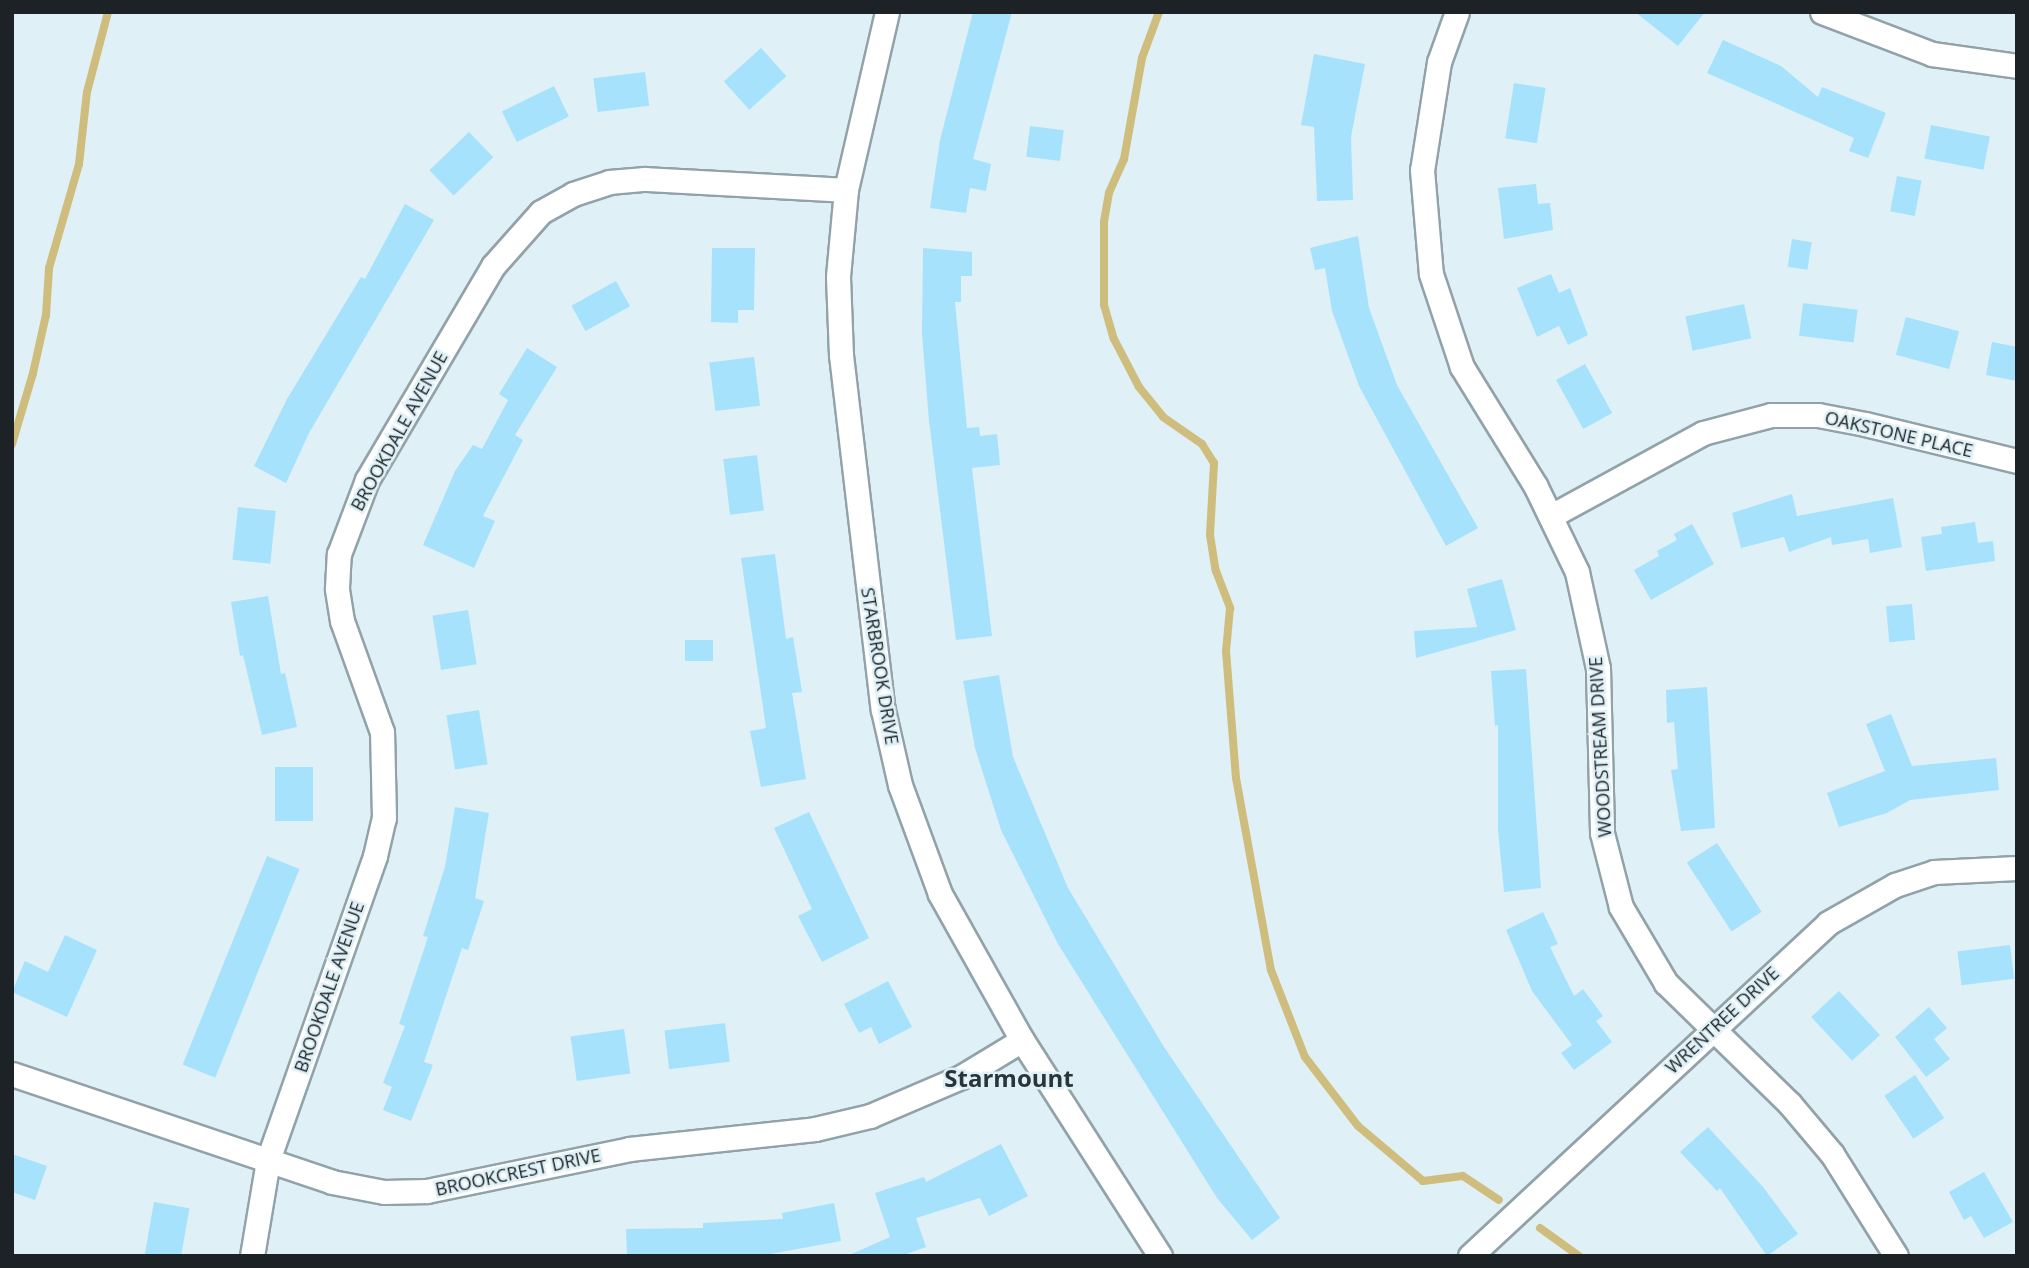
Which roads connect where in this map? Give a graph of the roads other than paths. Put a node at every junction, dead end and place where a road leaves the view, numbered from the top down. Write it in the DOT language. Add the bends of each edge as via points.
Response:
graph roads {
  1 [pos="887,12"];
  2 [pos="1457,12"];
  3 [pos="1822,12"];
  4 [pos="2017,66"];
  5 [pos="846,190"];
  6 [pos="2017,461"];
  7 [pos="1551,516"];
  8 [pos="2017,868"];
  9 [pos="1712,1030"];
  10 [pos="1022,1040"];
  11 [pos="12,1074"];
  12 [pos="268,1160"];
  13 [pos="252,1256"];
  14 [pos="1160,1256"];
  15 [pos="1470,1256"];
  16 [pos="1896,1256"];
  1 -- 5 [label="street, STARBROOK DRIVE"];
  2 -- 7 [label="street, WOODSTREAM DRIVE" via="1429,109 1423,170 1431,274 1462,367"];
  3 -- 4 [label="street" via="1932,54"];
  5 -- 10 [label="street, STARBROOK DRIVE" via="838,277 841,355 883,710 900,785 934,881 977,966"];
  5 -- 12 [label="street, BROOKDALE AVENUE" via="645,179 608,182 541,212 493,266 367,480 339,554 337,588 342,621 382,732 387,777 384,818 375,856"];
  6 -- 7 [label="street, OAKSTONE PLACE" via="1818,415 1771,415 1703,433"];
  7 -- 9 [label="street, WOODSTREAM DRIVE" via="1577,572 1591,619 1598,668 1599,813 1612,883 1639,942 1666,984"];
  8 -- 9 [label="street, WRENTREE DRIVE" via="1934,872 1871,897 1809,939"];
  9 -- 15 [label="street, WRENTREE DRIVE"];
  9 -- 16 [label="street, WOODSTREAM DRIVE" via="1789,1103 1832,1154"];
  10 -- 12 [label="street, BROOKCREST DRIVE" via="961,1077 870,1116 815,1129 629,1149 448,1188 384,1192 356,1188"];
  10 -- 14 [label="street, STARBROOK DRIVE"];
  11 -- 12 [label="street, BROOKCREST DRIVE"];
  12 -- 13 [label="street, BROOKDALE AVENUE"];
}
